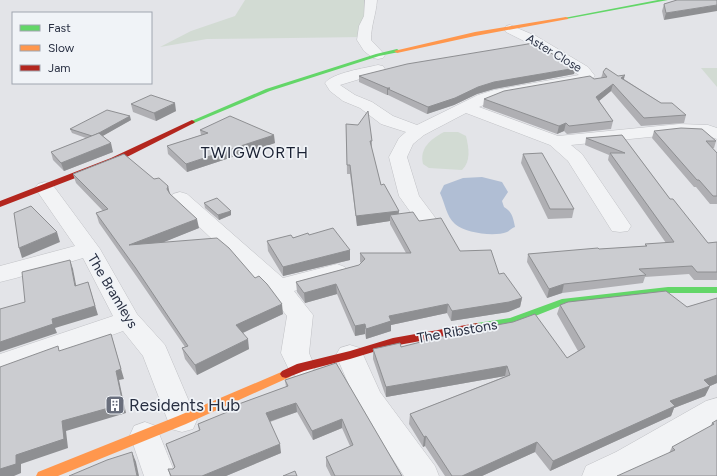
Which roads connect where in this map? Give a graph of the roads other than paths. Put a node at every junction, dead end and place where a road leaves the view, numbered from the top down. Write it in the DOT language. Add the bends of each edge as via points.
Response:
graph roads {
  1 [pos="371,0"];
  2 [pos="666,0"];
  3 [pos="510,28"];
  4 [pos="378,62"];
  5 [pos="465,107"];
  6 [pos="418,131"];
  7 [pos="717,134"];
  8 [pos="556,141"];
  9 [pos="44,188"];
  10 [pos="180,198"];
  11 [pos="0,204"];
  12 [pos="425,214"];
  13 [pos="620,226"];
  14 [pos="89,250"];
  15 [pos="351,268"];
  16 [pos="0,274"];
  17 [pos="278,287"];
  18 [pos="717,290"];
  19 [pos="128,320"];
  20 [pos="350,355"];
  21 [pos="0,365"];
  22 [pos="301,367"];
  23 [pos="717,410"];
  24 [pos="182,420"];
  25 [pos="145,435"];
  26 [pos="43,476"];
  27 [pos="160,476"];
  28 [pos="423,476"];
  29 [pos="598,476"];
  1 -- 4 [label="street" via="364,40"];
  2 -- 3 [label="main road"];
  3 -- 4 [label="main road"];
  3 -- 5 [label="street, Aster Close" via="583,70 587,78 499,93"];
  4 -- 6 [label="street" via="332,83 349,98 366,105 387,120"];
  4 -- 9 [label="main road" via="268,90 212,113 114,160"];
  5 -- 6 [label="street, Aster Close"];
  5 -- 8 [label="street"];
  6 -- 12 [label="street, Aster Close" via="405,142 398,157 409,196"];
  7 -- 8 [label="street" via="702,130 679,129"];
  8 -- 13 [label="street" via="575,158"];
  9 -- 11 [label="main road"];
  9 -- 14 [label="street, The Bramleys"];
  10 -- 17 [label="street"];
  14 -- 16 [label="street"];
  14 -- 19 [label="street, The Bramleys"];
  15 -- 17 [label="street"];
  17 -- 22 [label="street" via="300,315 295,353"];
  18 -- 20 [label="main road, The Ribstons" via="668,290 562,302 511,321 393,342"];
  19 -- 21 [label="street"];
  19 -- 24 [label="street, The Bramleys" via="155,352"];
  20 -- 22 [label="main road, The Ribstons"];
  20 -- 28 [label="street" via="368,398"];
  22 -- 24 [label="main road, The Ribstons"];
  23 -- 29 [label="street"];
  24 -- 25 [label="main road, The Ribstons"];
  25 -- 26 [label="main road, The Ribstons"];
  25 -- 27 [label="street"];
}
